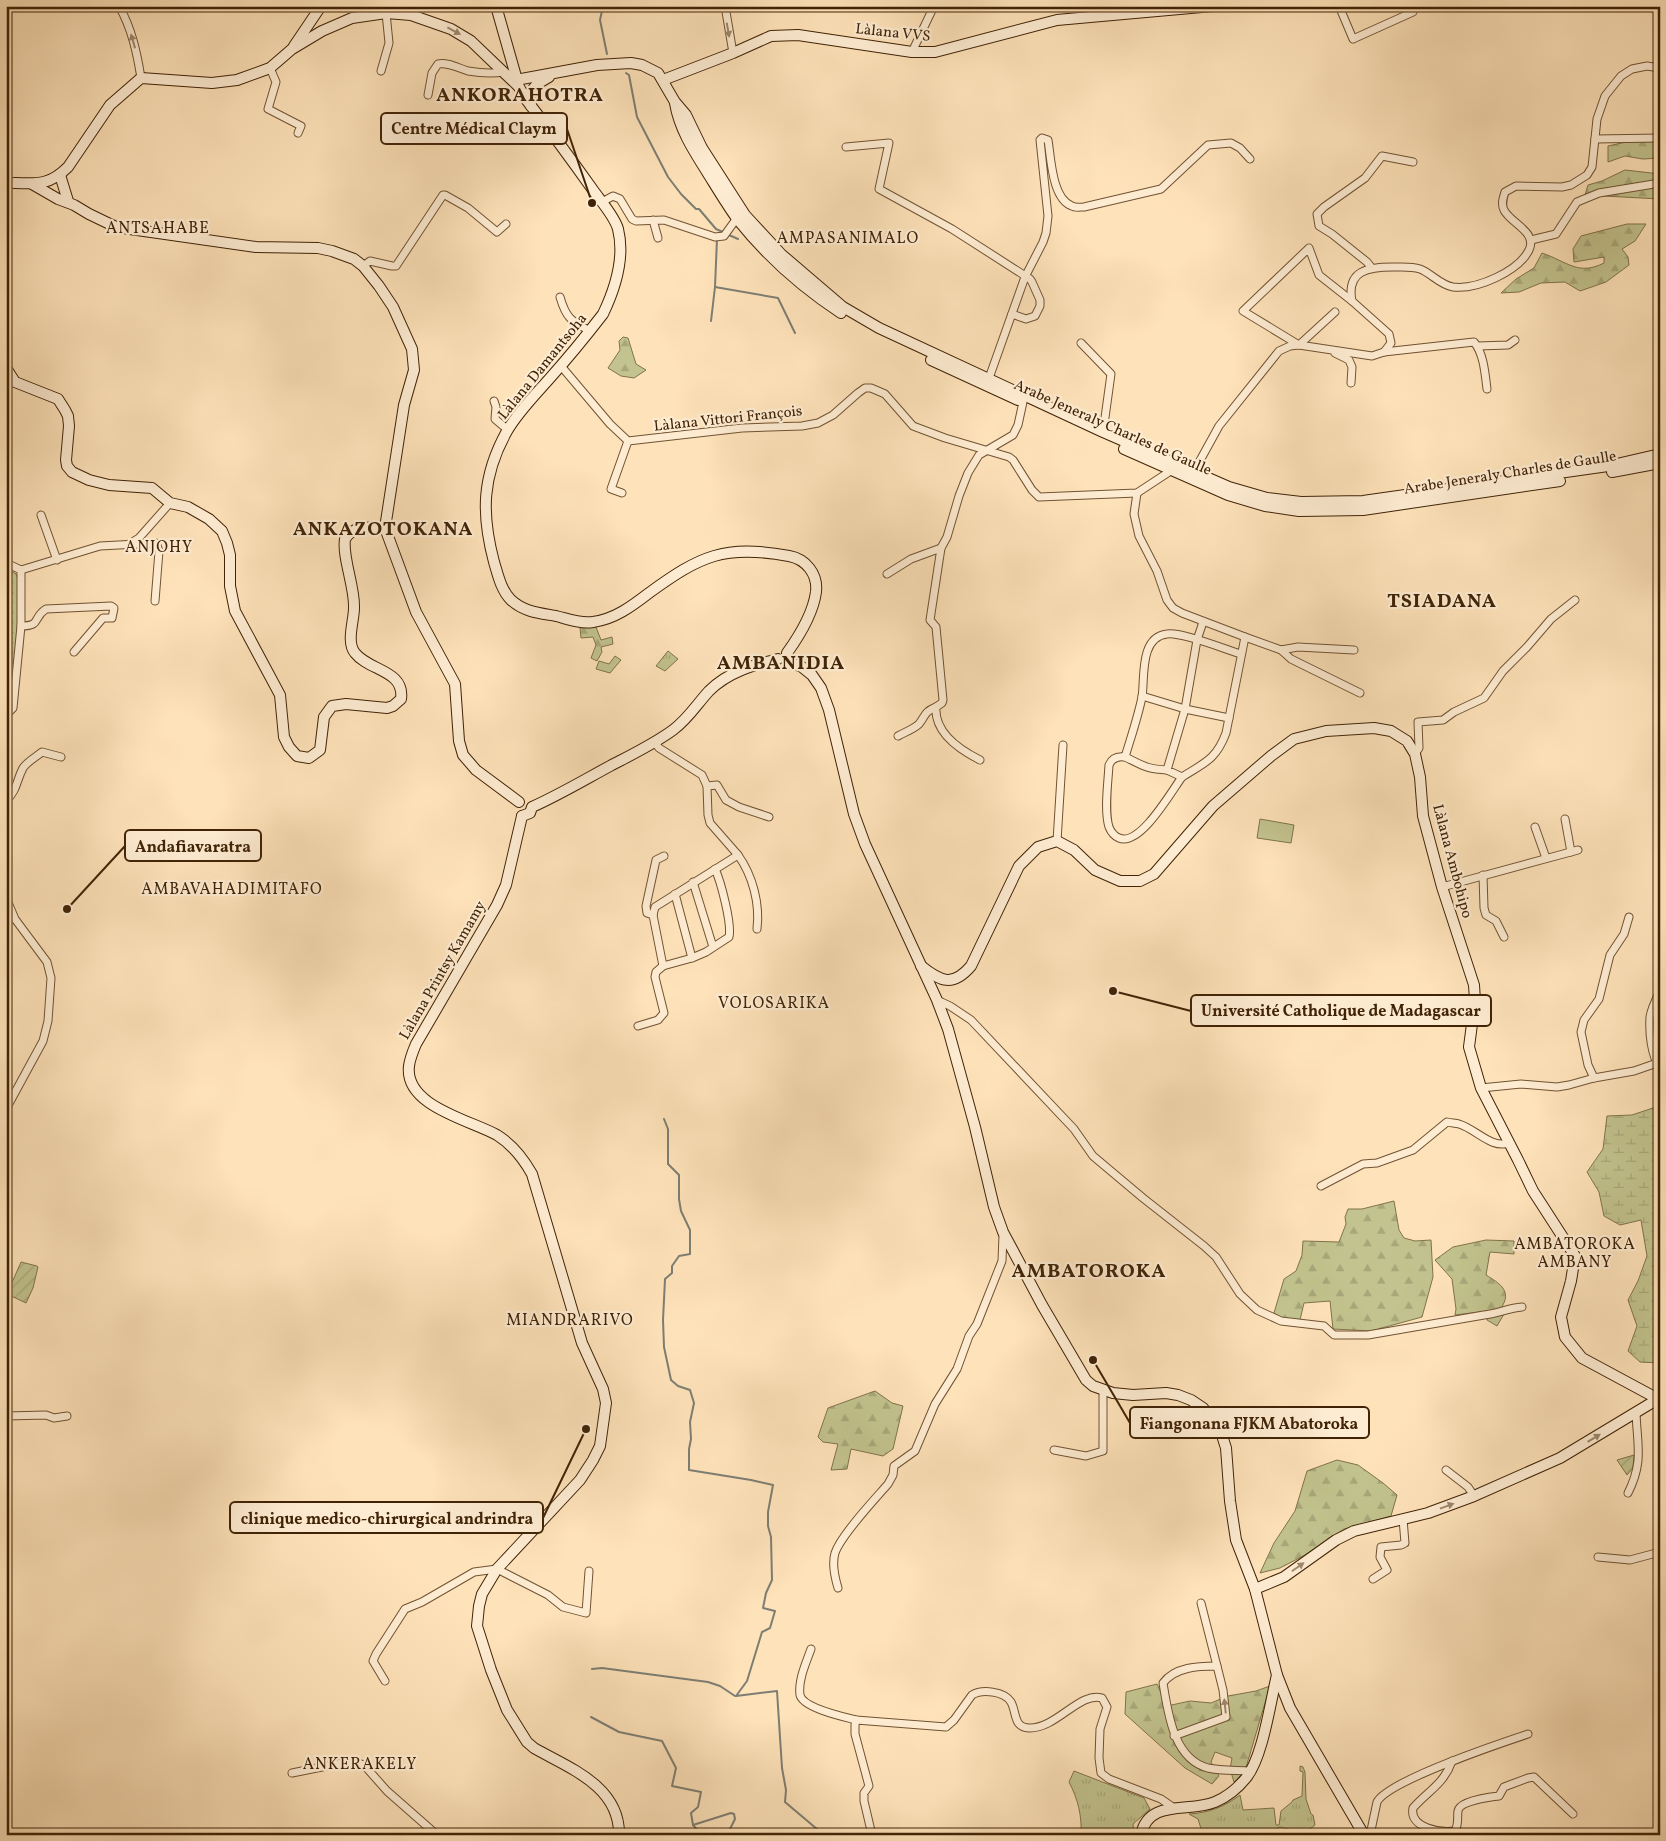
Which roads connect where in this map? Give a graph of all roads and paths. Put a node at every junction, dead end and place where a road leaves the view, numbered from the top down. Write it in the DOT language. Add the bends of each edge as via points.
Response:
graph roads {
  1 [pos="119,6"];
  2 [pos="321,6"];
  3 [pos="496,6"];
  4 [pos="725,6"];
  5 [pos="934,6"];
  6 [pos="1213,6"];
  7 [pos="1339,6"];
  8 [pos="1413,12"];
  9 [pos="386,13"];
  10 [pos="312,21"];
  11 [pos="322,31"];
  12 [pos="292,48"];
  13 [pos="912,52"];
  14 [pos="733,53"];
  15 [pos="270,68"];
  16 [pos="1660,68"];
  17 [pos="508,70"];
  18 [pos="381,71"];
  19 [pos="567,71"];
  20 [pos="550,76"];
  21 [pos="141,78"];
  22 [pos="663,80"];
  23 [pos="518,84"];
  24 [pos="428,95"];
  25 [pos="675,102"];
  26 [pos="532,107"];
  27 [pos="298,133"];
  28 [pos="1660,138"];
  29 [pos="1595,139"];
  30 [pos="846,147"];
  31 [pos="1250,159"];
  32 [pos="1413,162"];
  33 [pos="60,175"];
  34 [pos="50,181"];
  35 [pos="14,183"];
  36 [pos="32,184"];
  37 [pos="1660,184"];
  38 [pos="602,202"];
  39 [pos="71,203"];
  40 [pos="737,218"];
  41 [pos="653,220"];
  42 [pos="506,224"];
  43 [pos="658,238"];
  44 [pos="1531,240"];
  45 [pos="363,266"];
  46 [pos="1371,267"];
  47 [pos="1025,277"];
  48 [pos="560,297"];
  49 [pos="1352,301"];
  50 [pos="1336,312"];
  51 [pos="1012,314"];
  52 [pos="590,331"];
  53 [pos="1515,340"];
  54 [pos="1080,343"];
  55 [pos="1299,345"];
  56 [pos="1478,346"];
  57 [pos="1330,351"];
  58 [pos="1384,352"];
  59 [pos="561,366"];
  60 [pos="6,368"];
  61 [pos="987,383"];
  62 [pos="1351,383"];
  63 [pos="1487,389"];
  64 [pos="494,401"];
  65 [pos="1023,402"];
  66 [pos="508,430"];
  67 [pos="1103,432"];
  68 [pos="628,441"];
  69 [pos="987,451"];
  70 [pos="1660,454"];
  71 [pos="1660,463"];
  72 [pos="1172,470"];
  73 [pos="1192,475"];
  74 [pos="1137,493"];
  75 [pos="622,494"];
  76 [pos="170,503"];
  77 [pos="40,515"];
  78 [pos="385,528"];
  79 [pos="129,544"];
  80 [pos="941,548"];
  81 [pos="57,560"];
  82 [pos="6,563"];
  83 [pos="21,570"];
  84 [pos="887,574"];
  85 [pos="1575,600"];
  86 [pos="154,602"];
  87 [pos="1203,622"];
  88 [pos="21,626"];
  89 [pos="1245,637"];
  90 [pos="1197,640"];
  91 [pos="1281,650"];
  92 [pos="1354,650"];
  93 [pos="74,652"];
  94 [pos="1241,654"];
  95 [pos="789,657"];
  96 [pos="1360,693"];
  97 [pos="1142,696"];
  98 [pos="936,707"];
  99 [pos="1185,709"];
  100 [pos="6,715"];
  101 [pos="1229,718"];
  102 [pos="898,736"];
  103 [pos="655,742"];
  104 [pos="1063,745"];
  105 [pos="1415,754"];
  106 [pos="61,757"];
  107 [pos="1126,757"];
  108 [pos="980,760"];
  109 [pos="1167,770"];
  110 [pos="1182,777"];
  111 [pos="707,786"];
  112 [pos="6,801"];
  113 [pos="519,802"];
  114 [pos="532,807"];
  115 [pos="522,816"];
  116 [pos="769,817"];
  117 [pos="1565,819"];
  118 [pos="1535,827"];
  119 [pos="1057,841"];
  120 [pos="738,855"];
  121 [pos="664,856"];
  122 [pos="1546,858"];
  123 [pos="715,869"];
  124 [pos="1483,875"];
  125 [pos="693,882"];
  126 [pos="1442,887"];
  127 [pos="675,894"];
  128 [pos="6,898"];
  129 [pos="653,914"];
  130 [pos="1629,917"];
  131 [pos="757,929"];
  132 [pos="1504,937"];
  133 [pos="713,947"];
  134 [pos="692,958"];
  135 [pos="663,966"];
  136 [pos="921,966"];
  137 [pos="1660,991"];
  138 [pos="937,1000"];
  139 [pos="638,1026"];
  140 [pos="1659,1065"];
  141 [pos="1594,1078"];
  142 [pos="1481,1088"];
  143 [pos="6,1109"];
  144 [pos="1509,1144"];
  145 [pos="1321,1186"];
  146 [pos="1003,1232"];
  147 [pos="1522,1307"];
  148 [pos="1103,1391"];
  149 [pos="1659,1399"];
  150 [pos="1636,1412"];
  151 [pos="6,1416"];
  152 [pos="67,1416"];
  153 [pos="1054,1450"];
  154 [pos="1446,1470"];
  155 [pos="1628,1493"];
  156 [pos="1474,1496"];
  157 [pos="1403,1519"];
  158 [pos="1660,1552"];
  159 [pos="1598,1557"];
  160 [pos="497,1569"];
  161 [pos="589,1571"];
  162 [pos="1373,1579"];
  163 [pos="838,1588"];
  164 [pos="1255,1589"];
  165 [pos="1200,1603"];
  166 [pos="810,1649"];
  167 [pos="1217,1666"];
  168 [pos="1277,1675"];
  169 [pos="385,1681"];
  170 [pos="856,1720"];
  171 [pos="1528,1734"];
  172 [pos="1174,1736"];
  173 [pos="1452,1761"];
  174 [pos="1250,1771"];
  175 [pos="292,1773"];
  176 [pos="1174,1808"];
  177 [pos="1573,1814"];
  178 [pos="437,1835"];
  179 [pos="619,1835"];
  180 [pos="872,1835"];
  181 [pos="1141,1835"];
  182 [pos="1364,1835"];
  183 [pos="1370,1835"];
  21 -- 1 [label="street, one-way" via="133,41"];
  2 -- 10 [label="street"];
  3 -- 17 [label="street"];
  4 -- 14 [label="street, one-way"];
  5 -- 13 [label="street"];
  6 -- 13 [label="street, Làlana VVS" via="1057,20 935,52"];
  7 -- 8 [label="street" via="1353,39"];
  9 -- 11 [label="street" via="352,18"];
  9 -- 17 [label="street, one-way" via="411,15 451,29"];
  9 -- 18 [label="street" via="389,43"];
  10 -- 11 [label="street" via="315,28"];
  10 -- 12 [label="street"];
  11 -- 12 [label="street"];
  12 -- 15 [label="street"];
  13 -- 14 [label="street, Làlana VVS" via="798,34 771,36"];
  14 -- 22 [label="street, Làlana VVS"];
  15 -- 21 [label="street" via="237,80 212,83"];
  15 -- 27 [label="street" via="276,82 268,109 301,126"];
  16 -- 29 [label="street" via="1632,69 1621,76 1605,96 1597,119"];
  17 -- 23 [label="street"];
  17 -- 24 [label="street" via="490,74 438,64 432,73"];
  19 -- 20 [label="street, Arabe Jeneraly Charles de Gaulle"];
  19 -- 22 [label="street, Arabe Jeneraly Charles de Gaulle" via="631,63 651,69"];
  19 -- 23 [label="street, Arabe Jeneraly Charles de Gaulle"];
  20 -- 23 [label="street, Arabe Jeneraly Charles de Gaulle"];
  20 -- 26 [label="street" via="536,84 530,93"];
  21 -- 33 [label="street" via="110,105"];
  22 -- 25 [label="street, Arabe Jeneraly Charles de Gaulle"];
  23 -- 26 [label="street, Làlana Damantsoha"];
  25 -- 40 [label="street, Arabe Jeneraly Charles de Gaulle" via="678,118 694,151"];
  25 -- 61 [label="street, Arabe Jeneraly Charles de Gaulle" via="686,115 702,148 745,215 797,268 843,307"];
  26 -- 38 [label="street, Làlana Damantsoha"];
  28 -- 29 [label="street"];
  29 -- 44 [label="street" via="1592,167 1587,175 1571,185 1516,186 1505,192 1502,200 1504,211"];
  30 -- 47 [label="street" via="889,143 879,189 952,229"];
  31 -- 47 [label="street" via="1231,143 1208,145 1161,189 1073,207 1061,199 1048,140 1042,138 1039,144 1047,226 1043,242"];
  32 -- 46 [label="street" via="1382,156 1365,178 1317,214 1319,226"];
  33 -- 34 [label="street"];
  33 -- 39 [label="street"];
  34 -- 36 [label="street"];
  34 -- 39 [label="street"];
  35 -- 36 [label="street"];
  36 -- 39 [label="street"];
  37 -- 44 [label="street" via="1599,193 1577,202 1556,234"];
  38 -- 41 [label="street" via="613,196 620,199 632,219"];
  38 -- 52 [label="street, Làlana Damantsoha" via="617,228 619,256 612,294"];
  39 -- 45 [label="street" via="116,227 256,247 318,248 354,259"];
  40 -- 41 [label="street" via="722,235"];
  40 -- 61 [label="street, Arabe Jeneraly Charles de Gaulle" via="774,259 838,311 874,333"];
  41 -- 43 [label="street"];
  42 -- 45 [label="street" via="497,232 445,194 396,266 370,261"];
  44 -- 46 [label="street" via="1531,248 1526,255 1503,275 1466,286 1453,287 1411,267"];
  45 -- 78 [label="street" via="393,307 412,349 414,370 404,405"];
  46 -- 49 [label="street" via="1357,275 1352,286"];
  47 -- 51 [label="street"];
  47 -- 51 [label="street" via="1032,282 1040,306 1031,319"];
  48 -- 52 [label="street" via="571,320"];
  49 -- 55 [label="street" via="1319,275 1309,248 1243,311"];
  49 -- 58 [label="street" via="1389,334 1391,343"];
  50 -- 55 [label="street"];
  51 -- 61 [label="street"];
  52 -- 59 [label="street, Làlana Damantsoha"];
  53 -- 56 [label="street" via="1508,345"];
  54 -- 67 [label="street" via="1111,374"];
  55 -- 57 [label="street"];
  55 -- 73 [label="street" via="1279,351 1219,426"];
  56 -- 58 [label="street" via="1470,341"];
  56 -- 63 [label="street"];
  57 -- 58 [label="street" via="1372,356"];
  57 -- 62 [label="street" via="1349,360"];
  59 -- 66 [label="street, Làlana Damantsoha"];
  59 -- 68 [label="street"];
  60 -- 76 [label="street" via="15,382 58,399 65,410 69,426 66,460 72,472 109,485 152,488"];
  61 -- 65 [label="street, Arabe Jeneraly Charles de Gaulle"];
  61 -- 67 [label="street, Arabe Jeneraly Charles de Gaulle"];
  64 -- 66 [label="street" via="495,419"];
  65 -- 69 [label="street" via="1012,435"];
  65 -- 72 [label="street, Arabe Jeneraly Charles de Gaulle"];
  66 -- 95 [label="street, Làlana Damantsoha" via="490,469 485,516 500,583 516,604 525,610 579,622 594,622 612,618 626,610 666,581 706,558 739,552 788,556 802,560 815,579 816,588 813,603"];
  67 -- 73 [label="street, Arabe Jeneraly Charles de Gaulle"];
  68 -- 69 [label="street, Làlana Vittori François" via="818,423 833,415 865,388 871,388 885,394 913,426"];
  68 -- 75 [label="street" via="611,489"];
  69 -- 74 [label="street, Làlana Vittori François" via="1013,460 1039,497"];
  69 -- 80 [label="street" via="979,455 968,474"];
  70 -- 73 [label="street, Arabe Jeneraly Charles de Gaulle" via="1599,468 1363,501 1301,502 1267,498"];
  71 -- 73 [label="street, Arabe Jeneraly Charles de Gaulle" via="1363,510 1299,511 1265,506 1228,495"];
  72 -- 73 [label="street, Arabe Jeneraly Charles de Gaulle"];
  72 -- 74 [label="street"];
  74 -- 87 [label="street" via="1134,514 1139,536 1167,600 1174,608"];
  76 -- 78 [label="street" via="193,509 222,531 230,555 230,586 236,615 280,695 284,737 296,756 305,759 320,750 324,717 332,706 346,704 387,708 401,699 401,688 394,678 360,658 352,647 354,607 344,539 359,528"];
  76 -- 79 [label="street" via="139,538"];
  77 -- 81 [label="street"];
  78 -- 113 [label="street" via="416,612 454,684 463,754 476,770"];
  79 -- 81 [label="street" via="100,546"];
  79 -- 86 [label="street" via="156,544 159,551"];
  80 -- 84 [label="street" via="911,559"];
  80 -- 98 [label="street" via="930,620 936,627 943,700"];
  81 -- 83 [label="street"];
  82 -- 83 [label="street"];
  83 -- 88 [label="street"];
  85 -- 105 [label="street" via="1551,619 1503,671 1484,698 1442,720 1418,722 1419,748"];
  87 -- 89 [label="street"];
  87 -- 90 [label="street"];
  88 -- 93 [label="street" via="32,626 46,609 114,608 112,618 103,618"];
  88 -- 100 [label="street" via="13,708"];
  89 -- 91 [label="street"];
  89 -- 94 [label="street"];
  90 -- 94 [label="street"];
  90 -- 97 [label="street" via="1165,634 1154,641 1145,658"];
  90 -- 99 [label="street"];
  91 -- 92 [label="street" via="1298,647"];
  91 -- 96 [label="street" via="1290,659"];
  94 -- 101 [label="street"];
  95 -- 103 [label="street" via="783,665 778,659 756,664 723,679 686,719"];
  95 -- 136 [label="street" via="812,675 821,688 854,814"];
  97 -- 99 [label="street"];
  97 -- 107 [label="street"];
  98 -- 102 [label="street" via="924,714 916,727"];
  98 -- 108 [label="street" via="942,732"];
  99 -- 101 [label="street"];
  99 -- 109 [label="street"];
  101 -- 110 [label="street" via="1221,746 1214,755"];
  103 -- 111 [label="street" via="659,748 702,775"];
  103 -- 114 [label="street"];
  104 -- 119 [label="street"];
  105 -- 119 [label="street, Làlana Ambohipo" via="1407,741 1392,731 1374,728 1326,731 1294,739 1213,806 1154,874 1140,881 1120,881 1096,870 1074,850"];
  105 -- 126 [label="street, Làlana Ambohipo" via="1423,816"];
  106 -- 112 [label="street" via="42,752 27,764 16,789"];
  107 -- 109 [label="street" via="1147,768"];
  107 -- 110 [label="street" via="1111,760 1109,766 1109,828 1121,839 1129,839 1147,826"];
  109 -- 110 [label="street"];
  111 -- 116 [label="street" via="717,785 726,800"];
  111 -- 120 [label="street" via="710,823"];
  113 -- 114 [label="street" via="527,801"];
  113 -- 115 [label="street" via="516,811"];
  114 -- 115 [label="street" via="530,813"];
  115 -- 160 [label="street, Làlana Printsy Kamamy" via="506,885 497,905 416,1044 408,1068 410,1078 424,1100 497,1136 519,1152 526,1163 582,1343 606,1403 600,1446 583,1476"];
  117 -- 122 [label="street" via="1574,851"];
  118 -- 122 [label="street"];
  119 -- 136 [label="street" via="1038,847 1019,866 971,966 962,976 950,981 935,977"];
  120 -- 123 [label="street"];
  120 -- 131 [label="street" via="755,894 759,916"];
  121 -- 129 [label="street" via="656,860 646,906 647,913"];
  122 -- 124 [label="street"];
  123 -- 125 [label="street"];
  123 -- 133 [label="street" via="730,932 729,937"];
  124 -- 126 [label="street"];
  124 -- 132 [label="street" via="1486,915 1495,920"];
  125 -- 127 [label="street"];
  125 -- 133 [label="street"];
  126 -- 142 [label="street, Làlana Ambohipo" via="1474,985 1469,1047"];
  127 -- 129 [label="street" via="655,907"];
  127 -- 134 [label="street"];
  128 -- 143 [label="street" via="15,919 42,954 51,978 43,1041"];
  129 -- 135 [label="street"];
  130 -- 141 [label="street" via="1624,934 1610,955 1599,999 1584,1020 1581,1032"];
  133 -- 134 [label="street"];
  134 -- 135 [label="street"];
  135 -- 139 [label="street" via="655,977 664,1013 658,1020"];
  136 -- 138 [label="street"];
  137 -- 140 [label="street" via="1650,1016 1650,1037"];
  138 -- 146 [label="street" via="953,1047"];
  138 -- 147 [label="street" via="971,1020 1074,1129 1093,1156 1204,1246 1216,1257 1240,1294 1270,1317 1324,1326 1334,1334 1368,1335"];
  140 -- 141 [label="street"];
  141 -- 142 [label="street" via="1557,1087 1521,1084"];
  142 -- 144 [label="street, Làlana Ambohipo"];
  144 -- 145 [label="street" via="1503,1146 1460,1124 1448,1122 1412,1150 1377,1163 1363,1164"];
  144 -- 149 [label="street, Làlana Ambohipo" via="1533,1191 1575,1256 1561,1317 1565,1337 1582,1358"];
  146 -- 148 [label="street" via="1086,1380"];
  146 -- 163 [label="street" via="1002,1261 988,1297 957,1369 935,1404 915,1451 894,1466 888,1484 846,1534 835,1553"];
  148 -- 153 [label="street" via="1103,1451 1086,1456"];
  148 -- 164 [label="street" via="1178,1395 1192,1400 1213,1418 1226,1448 1236,1540"];
  149 -- 150 [label="street"];
  150 -- 155 [label="street" via="1639,1462"];
  156 -- 150 [label="street, one-way" via="1560,1458"];
  151 -- 152 [label="street"];
  154 -- 156 [label="street" via="1468,1487"];
  157 -- 156 [label="street, one-way"];
  157 -- 162 [label="street" via="1405,1543 1381,1547 1380,1557 1386,1570"];
  164 -- 157 [label="street, one-way" via="1284,1577 1354,1531"];
  158 -- 159 [label="street" via="1630,1560"];
  160 -- 161 [label="street" via="548,1595 563,1608 586,1614"];
  160 -- 169 [label="street" via="474,1572 405,1609 373,1661"];
  160 -- 179 [label="street, Làlana Printsy Kamamy" via="482,1594 477,1626 507,1710 534,1748 591,1781 605,1794 617,1814"];
  164 -- 168 [label="street"];
  165 -- 167 [label="street"];
  166 -- 170 [label="street" via="802,1675 800,1694 803,1701"];
  172 -- 167 [label="street, one-way" via="1226,1717"];
  167 -- 172 [label="street" via="1179,1671 1169,1675 1163,1683"];
  168 -- 174 [label="street" via="1262,1739"];
  168 -- 182 [label="street" via="1290,1708"];
  170 -- 176 [label="street" via="946,1727 972,1695 984,1691 1006,1697 1021,1726 1040,1727 1097,1696 1105,1701 1107,1707 1100,1730 1102,1773 1109,1780 1161,1799"];
  170 -- 180 [label="street" via="856,1734 869,1786 864,1793 864,1801"];
  171 -- 173 [label="street"];
  172 -- 174 [label="street" via="1192,1762 1208,1768"];
  173 -- 177 [label="street" via="1448,1773 1413,1808 1416,1823 1436,1830 1456,1831 1459,1807 1499,1796 1504,1787 1534,1777"];
  173 -- 183 [label="street" via="1382,1794 1376,1802"];
  174 -- 176 [label="street" via="1241,1783 1215,1803"];
  175 -- 178 [label="street" via="352,1762 364,1765 387,1791"];
  176 -- 181 [label="street" via="1152,1815 1145,1822"];
}
